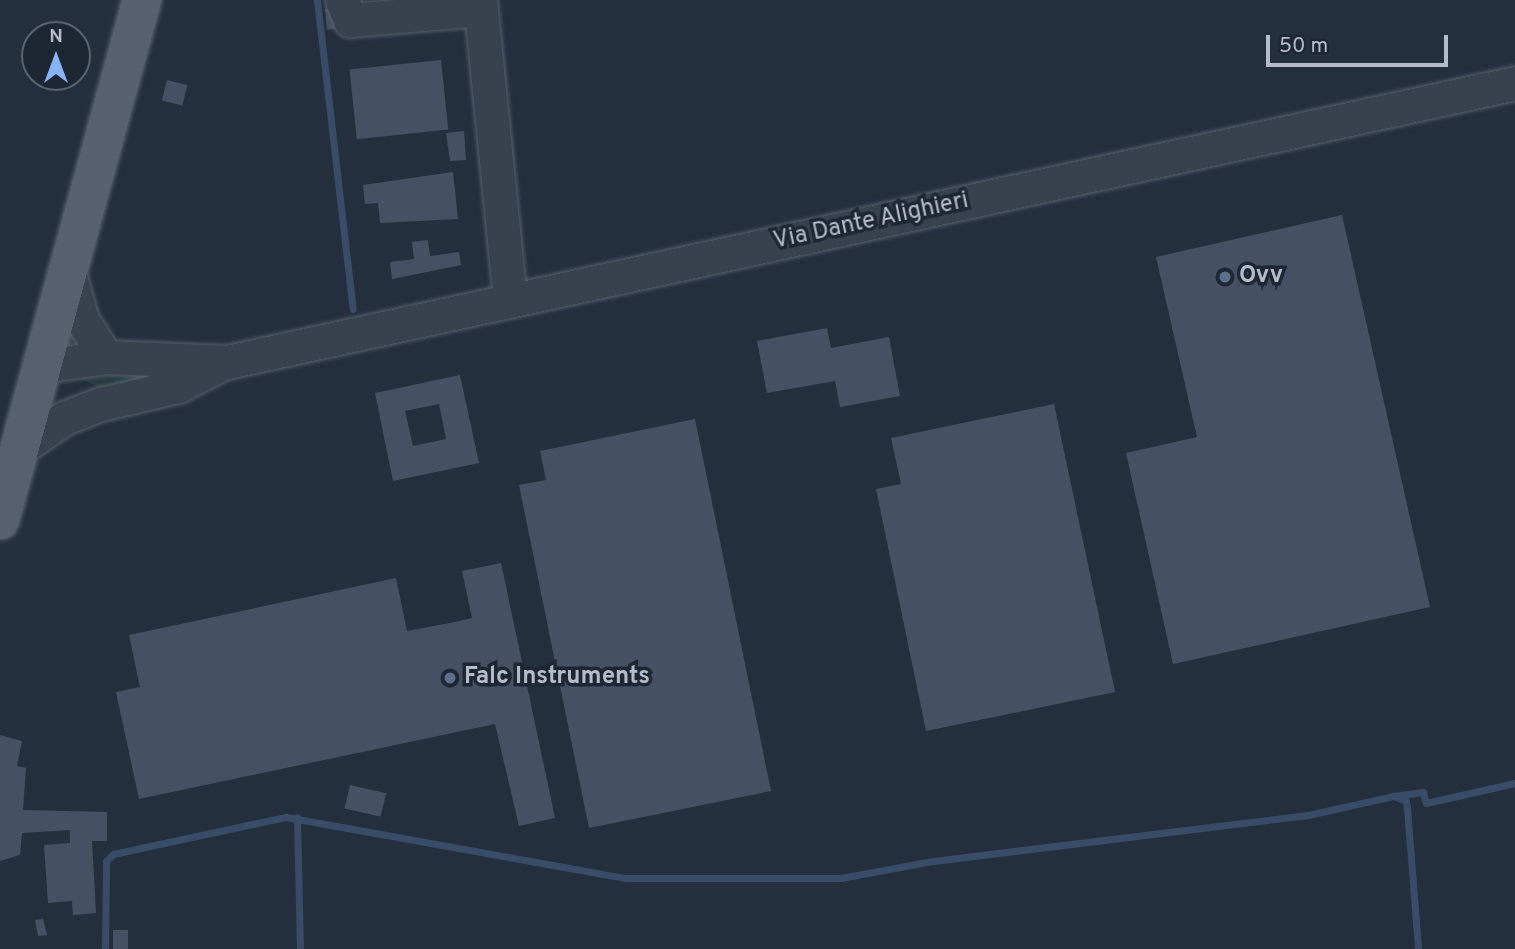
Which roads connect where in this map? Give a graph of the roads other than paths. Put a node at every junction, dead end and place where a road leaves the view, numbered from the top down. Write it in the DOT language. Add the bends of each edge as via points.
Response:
graph roads {
  1 [pos="142,0"];
  2 [pos="342,0"];
  3 [pos="481,4"];
  4 [pos="1515,83"];
  5 [pos="70,276"];
  6 [pos="510,300"];
  7 [pos="106,357"];
  8 [pos="226,362"];
  9 [pos="43,366"];
  10 [pos="101,404"];
  11 [pos="21,448"];
  12 [pos="0,520"];
  1 -- 5 [label="main road"];
  2 -- 3 [label="street" via="350,20"];
  3 -- 6 [label="street"];
  4 -- 6 [label="street, Via Dante Alighieri"];
  5 -- 7 [label="street" via="82,320"];
  5 -- 9 [label="main road"];
  6 -- 8 [label="street, Via Dante Alighieri"];
  7 -- 8 [label="street, Via Dante Alighieri"];
  7 -- 9 [label="street, Via Dante Alighieri"];
  8 -- 10 [label="street, Via Dante Alighieri" via="177,386"];
  9 -- 10 [label="street"];
  9 -- 11 [label="main road"];
  10 -- 11 [label="street, Via Dante Alighieri" via="64,418"];
  11 -- 12 [label="main road"];
}
